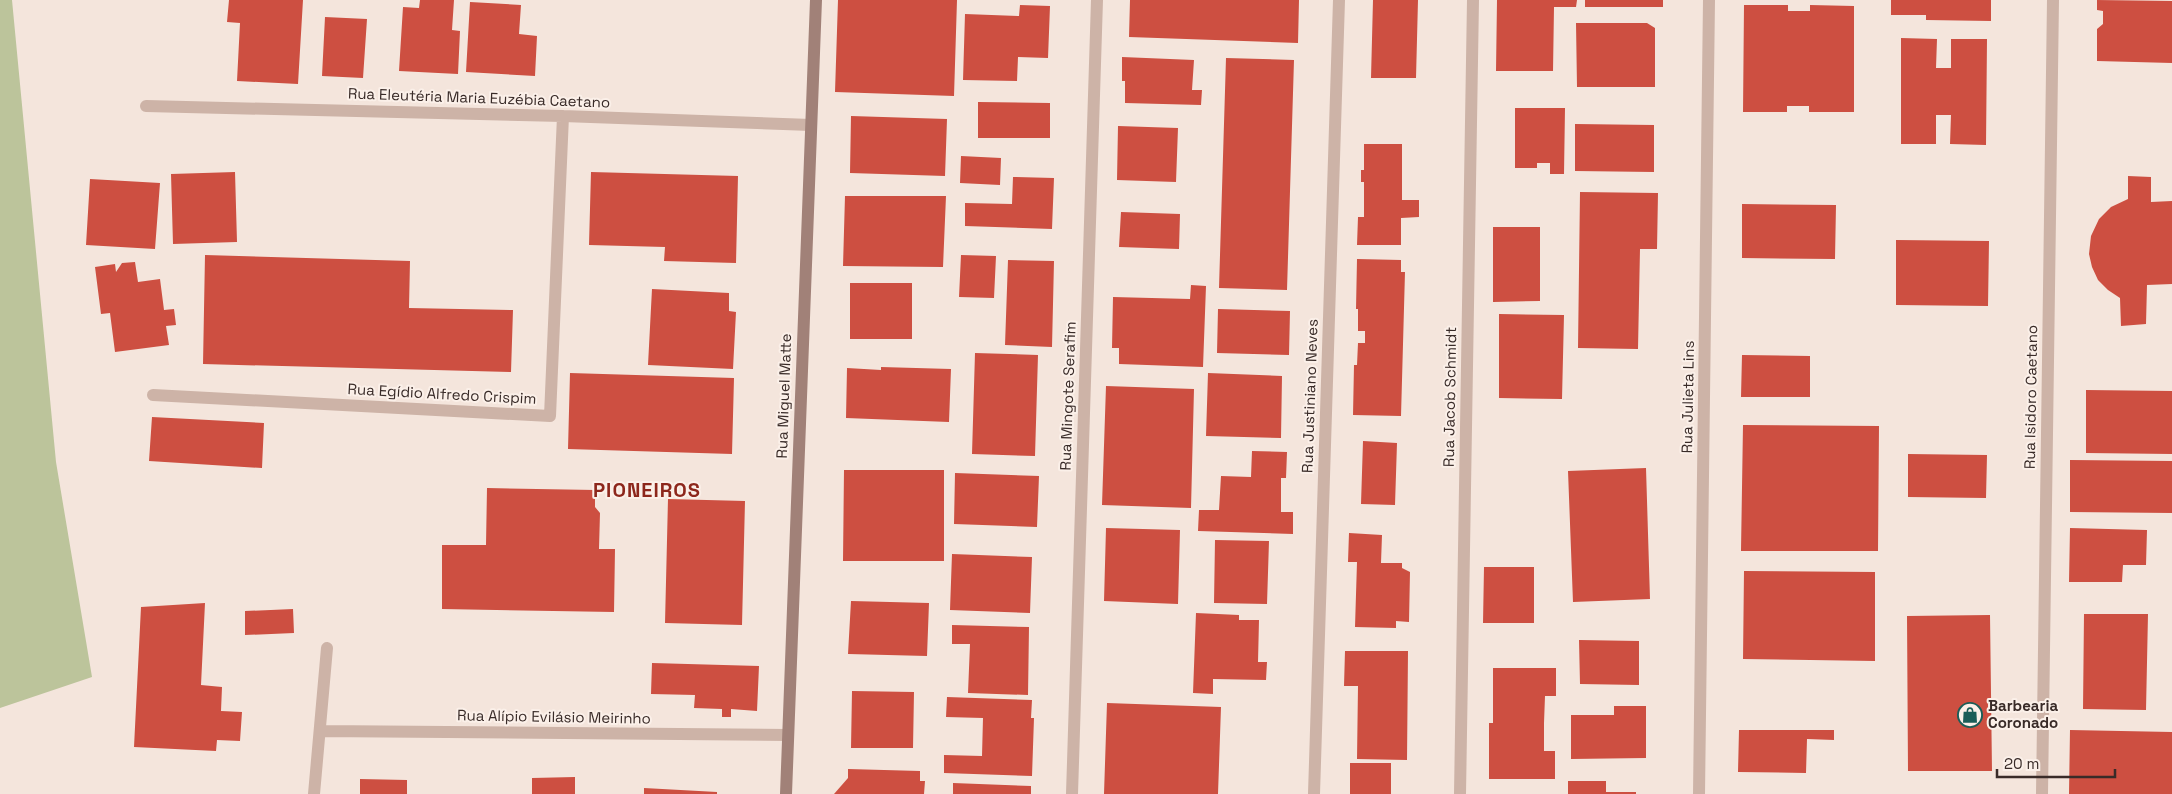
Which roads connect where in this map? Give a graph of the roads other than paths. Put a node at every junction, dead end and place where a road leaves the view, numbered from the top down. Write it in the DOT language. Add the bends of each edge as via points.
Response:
graph roads {
  1 [pos="816,0"];
  2 [pos="1097,0"];
  3 [pos="1339,0"];
  4 [pos="1473,0"];
  5 [pos="1709,0"];
  6 [pos="2053,0"];
  7 [pos="146,106"];
  8 [pos="563,116"];
  9 [pos="811,125"];
  10 [pos="153,395"];
  11 [pos="326,648"];
  12 [pos="320,731"];
  13 [pos="788,735"];
  14 [pos="314,794"];
  15 [pos="786,794"];
  16 [pos="1072,794"];
  17 [pos="1314,794"];
  18 [pos="1460,794"];
  19 [pos="1699,794"];
  20 [pos="2042,794"];
  1 -- 9 [label="main road, Rua Miguel Matte"];
  2 -- 16 [label="street, Rua Mingote Serafim"];
  3 -- 17 [label="street, Rua Justiniano Neves"];
  4 -- 18 [label="street, Rua Jacob Schmidt"];
  5 -- 19 [label="street, Rua Julieta Lins"];
  6 -- 20 [label="street, Rua Isidoro Caetano"];
  7 -- 8 [label="street, Rua Eleutéria Maria Euzébia Caetano"];
  8 -- 9 [label="street, Rua Eleutéria Maria Euzébia Caetano"];
  8 -- 10 [label="street, Rua Egídio Alfredo Crispim" via="550,416"];
  9 -- 13 [label="main road, Rua Miguel Matte"];
  11 -- 12 [label="street"];
  12 -- 13 [label="street, Rua Alípio Evilásio Meirinho"];
  12 -- 14 [label="street"];
  13 -- 15 [label="main road, Rua Miguel Matte"];
}
